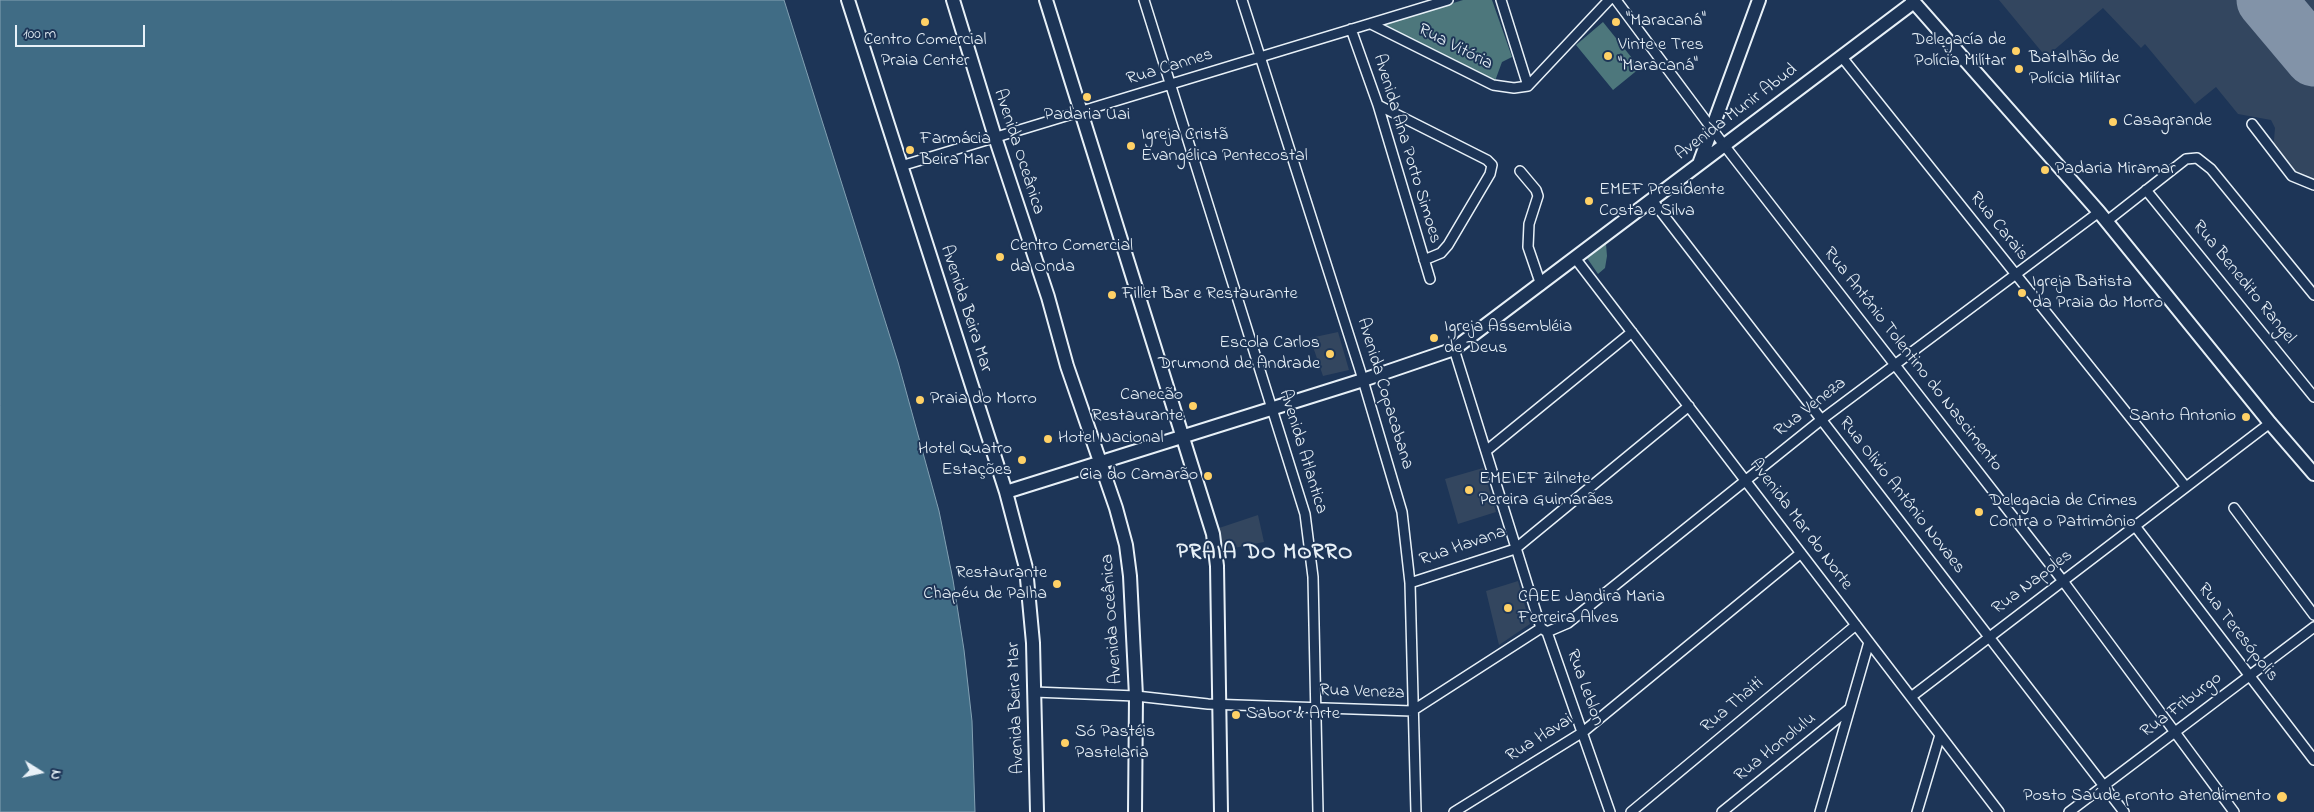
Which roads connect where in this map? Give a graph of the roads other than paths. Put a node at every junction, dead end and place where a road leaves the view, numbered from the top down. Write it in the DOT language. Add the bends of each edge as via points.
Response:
graph roads {
  1 [pos="848,0"];
  2 [pos="953,0"];
  3 [pos="1046,0"];
  4 [pos="1144,0"];
  5 [pos="1242,0"];
  6 [pos="1448,0"];
  7 [pos="1501,0"];
  8 [pos="1609,0"];
  9 [pos="1616,0"];
  10 [pos="1759,0"];
  11 [pos="1913,1"];
  12 [pos="1371,24"];
  13 [pos="1351,29"];
  14 [pos="1841,56"];
  15 [pos="1260,57"];
  16 [pos="1170,84"];
  17 [pos="1528,86"];
  18 [pos="1378,105"];
  19 [pos="1081,112"];
  20 [pos="2252,124"];
  21 [pos="1712,128"];
  22 [pos="995,138"];
  23 [pos="1724,145"];
  24 [pos="1699,164"];
  25 [pos="901,166"];
  26 [pos="1520,170"];
  27 [pos="2314,185"];
  28 [pos="2146,190"];
  29 [pos="1652,200"];
  30 [pos="2103,216"];
  31 [pos="1575,258"];
  32 [pos="1424,260"];
  33 [pos="2015,274"];
  34 [pos="1430,279"];
  35 [pos="1541,285"];
  36 [pos="2314,295"];
  37 [pos="1632,332"];
  38 [pos="1454,349"];
  39 [pos="1895,364"];
  40 [pos="1363,380"];
  41 [pos="2314,397"];
  42 [pos="1689,406"];
  43 [pos="1272,409"];
  44 [pos="1821,420"];
  45 [pos="2270,423"];
  46 [pos="1182,437"];
  47 [pos="1486,451"];
  48 [pos="1100,463"];
  49 [pos="2314,474"];
  50 [pos="1746,481"];
  51 [pos="2186,487"];
  52 [pos="1006,492"];
  53 [pos="2234,508"];
  54 [pos="2135,526"];
  55 [pos="1514,549"];
  56 [pos="1801,553"];
  57 [pos="2063,581"];
  58 [pos="1410,582"];
  59 [pos="2314,615"];
  60 [pos="1856,625"];
  61 [pos="2314,626"];
  62 [pos="1544,630"];
  63 [pos="1989,637"];
  64 [pos="1869,642"];
  65 [pos="2250,676"];
  66 [pos="1034,692"];
  67 [pos="1136,696"];
  68 [pos="1911,697"];
  69 [pos="1219,704"];
  70 [pos="1316,708"];
  71 [pos="1849,709"];
  72 [pos="1412,711"];
  73 [pos="1584,732"];
  74 [pos="2174,732"];
  75 [pos="1940,735"];
  76 [pos="2314,760"];
  77 [pos="2103,785"];
  78 [pos="1037,812"];
  79 [pos="1135,812"];
  80 [pos="1222,812"];
  81 [pos="1318,812"];
  82 [pos="1416,812"];
  83 [pos="1454,812"];
  84 [pos="1610,812"];
  85 [pos="1632,812"];
  86 [pos="1722,812"];
  87 [pos="1820,812"];
  88 [pos="1917,812"];
  89 [pos="1999,812"];
  90 [pos="2070,812"];
  91 [pos="2124,812"];
  92 [pos="2234,812"];
  1 -- 25 [label="street, Avenida Beira Mar"];
  2 -- 22 [label="street, Avenida Oceânica"];
  3 -- 19 [label="street"];
  4 -- 16 [label="street, Avenida Atlantica"];
  5 -- 15 [label="street, Avenida Copacabana"];
  6 -- 12 [label="street, Rua Cannes"];
  7 -- 17 [label="street"];
  8 -- 17 [label="street"];
  9 -- 21 [label="street, Rua Antônio Tolentino do Nascimento"];
  10 -- 21 [label="street"];
  11 -- 14 [label="street, Avenida Munir Abud"];
  11 -- 30 [label="street"];
  12 -- 13 [label="street, Rua Cannes"];
  12 -- 17 [label="street, Rua Vitória" via="1493,85"];
  13 -- 15 [label="street, Rua Cannes"];
  13 -- 18 [label="street, Avenida Ana Porto Simoes"];
  14 -- 23 [label="street, Avenida Munir Abud"];
  14 -- 33 [label="street, Rua Carais"];
  15 -- 16 [label="street, Rua Cannes"];
  15 -- 40 [label="street, Avenida Copacabana"];
  16 -- 19 [label="street, Rua Cannes"];
  16 -- 43 [label="street, Avenida Atlantica"];
  18 -- 32 [label="street, Avenida Ana Porto Simoes"];
  18 -- 32 [label="street" via="1492,165 1490,174 1448,245 1441,253"];
  19 -- 22 [label="street, Rua Cannes"];
  19 -- 46 [label="street"];
  20 -- 27 [label="street" via="2292,176"];
  21 -- 23 [label="street, Rua Antônio Tolentino do Nascimento"];
  21 -- 24 [label="street"];
  22 -- 25 [label="street, Rua Cannes"];
  22 -- 48 [label="street, Avenida Oceânica"];
  23 -- 24 [label="street, Avenida Munir Abud"];
  23 -- 39 [label="street, Rua Antônio Tolentino do Nascimento"];
  24 -- 29 [label="street, Avenida Munir Abud"];
  25 -- 52 [label="street, Avenida Beira Mar"];
  26 -- 35 [label="street" via="1538,196 1529,224 1528,247"];
  28 -- 30 [label="street, Rua Veneza"];
  28 -- 36 [label="street, Rua Veneza" via="2186,159 2203,161"];
  28 -- 41 [label="street, Rua Benedito Rangel"];
  29 -- 31 [label="street, Avenida Munir Abud"];
  29 -- 44 [label="street, Rua Olivio Antônio Novaes"];
  30 -- 33 [label="street, Rua Veneza"];
  30 -- 45 [label="street"];
  31 -- 35 [label="street, Avenida Munir Abud"];
  31 -- 37 [label="street, Avenida Mar do Norte"];
  32 -- 34 [label="street, Avenida Ana Porto Simoes"];
  33 -- 39 [label="street, Rua Veneza"];
  33 -- 51 [label="street, Rua Carais"];
  35 -- 38 [label="street, Avenida Munir Abud"];
  37 -- 42 [label="street, Avenida Mar do Norte"];
  37 -- 47 [label="street"];
  38 -- 40 [label="street, Avenida Munir Abud"];
  38 -- 47 [label="street, Rua Leblon"];
  39 -- 44 [label="street, Rua Veneza"];
  39 -- 57 [label="street, Rua Antônio Tolentino do Nascimento"];
  40 -- 43 [label="street, Avenida Munir Abud"];
  40 -- 58 [label="street, Avenida Copacabana" via="1402,512"];
  42 -- 50 [label="street, Avenida Mar do Norte"];
  42 -- 55 [label="street, Rua Havana"];
  43 -- 46 [label="street, Avenida Munir Abud"];
  43 -- 70 [label="street, Avenida Atlantica" via="1305,514 1311,545"];
  44 -- 50 [label="street, Rua Veneza"];
  44 -- 63 [label="street, Rua Olivio Antônio Novaes"];
  45 -- 49 [label="street"];
  45 -- 51 [label="street, Rua Napoles"];
  46 -- 48 [label="street, Avenida Munir Abud"];
  46 -- 69 [label="street" via="1213,534 1218,566"];
  47 -- 55 [label="street, Rua Leblon"];
  48 -- 52 [label="street, Avenida Munir Abud"];
  48 -- 67 [label="street, Avenida Oceânica" via="1118,514 1129,562"];
  50 -- 56 [label="street, Avenida Mar do Norte"];
  50 -- 62 [label="street, Rua Veneza" via="1568,623"];
  51 -- 54 [label="street, Rua Napoles"];
  52 -- 66 [label="street, Avenida Beira Mar" via="1030,595"];
  53 -- 59 [label="street"];
  54 -- 57 [label="street, Rua Napoles"];
  54 -- 65 [label="street, Rua Teresópolis"];
  55 -- 58 [label="street, Rua Havana"];
  55 -- 62 [label="street, Rua Leblon"];
  56 -- 60 [label="street, Avenida Mar do Norte"];
  56 -- 73 [label="street, Rua Havai"];
  57 -- 63 [label="street, Rua Napoles"];
  57 -- 74 [label="street, Rua Antônio Tolentino do Nascimento"];
  58 -- 72 [label="street, Avenida Copacabana"];
  60 -- 64 [label="street, Avenida Mar do Norte"];
  60 -- 85 [label="street, Rua Thaiti"];
  61 -- 65 [label="street, Rua Friburgo"];
  62 -- 72 [label="street, Rua Veneza"];
  62 -- 73 [label="street, Rua Leblon"];
  63 -- 68 [label="street, Rua Napoles"];
  63 -- 77 [label="street, Rua Olivio Antônio Novaes"];
  64 -- 68 [label="street, Avenida Mar do Norte"];
  64 -- 71 [label="street"];
  65 -- 74 [label="street, Rua Friburgo"];
  65 -- 76 [label="street, Rua Teresópolis"];
  66 -- 67 [label="street, Rua Veneza"];
  66 -- 78 [label="street, Avenida Beira Mar"];
  67 -- 69 [label="street, Rua Veneza"];
  67 -- 79 [label="street, Avenida Oceânica"];
  68 -- 75 [label="street, Avenida Mar do Norte"];
  69 -- 70 [label="street, Rua Veneza"];
  69 -- 80 [label="street"];
  70 -- 72 [label="street, Rua Veneza"];
  70 -- 81 [label="street, Avenida Atlantica"];
  71 -- 86 [label="street, Rua Honolulu"];
  71 -- 87 [label="street"];
  72 -- 82 [label="street, Avenida Copacabana"];
  73 -- 83 [label="street, Rua Havai"];
  73 -- 84 [label="street, Rua Leblon"];
  74 -- 77 [label="street, Rua Friburgo"];
  74 -- 92 [label="street, Rua Antônio Tolentino do Nascimento"];
  75 -- 88 [label="street"];
  75 -- 89 [label="street, Avenida Mar do Norte"];
  77 -- 90 [label="street, Rua Friburgo"];
  77 -- 91 [label="street, Rua Olivio Antônio Novaes"];
}
